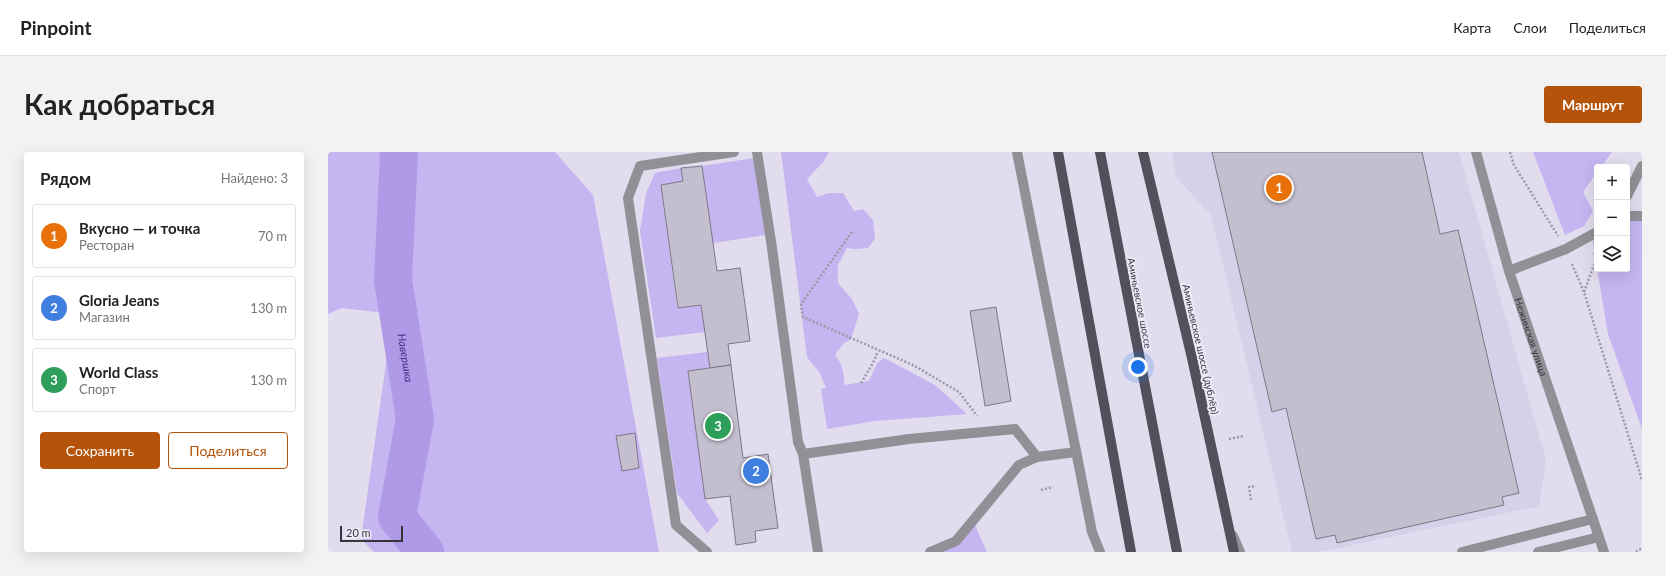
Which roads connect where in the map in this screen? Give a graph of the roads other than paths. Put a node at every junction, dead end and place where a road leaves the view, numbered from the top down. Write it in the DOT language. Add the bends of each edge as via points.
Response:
graph roads {
  1 [pos="734,152"];
  2 [pos="757,152"];
  3 [pos="1017,152"];
  4 [pos="1058,152"];
  5 [pos="1100,152"];
  6 [pos="1143,152"];
  7 [pos="1476,152"];
  8 [pos="1642,166"];
  9 [pos="1630,190"];
  10 [pos="1630,216"];
  11 [pos="1642,216"];
  12 [pos="1594,234"];
  13 [pos="1509,271"];
  14 [pos="1076,452"];
  15 [pos="803,454"];
  16 [pos="1037,457"];
  17 [pos="1593,519"];
  18 [pos="1227,524"];
  19 [pos="1092,532"];
  20 [pos="1599,537"];
  21 [pos="707,552"];
  22 [pos="818,552"];
  23 [pos="930,552"];
  24 [pos="1094,552"];
  25 [pos="1100,552"];
  26 [pos="1131,552"];
  27 [pos="1177,552"];
  28 [pos="1234,552"];
  29 [pos="1240,552"];
  30 [pos="1462,552"];
  31 [pos="1538,552"];
  32 [pos="1604,552"];
  1 -- 21 [label="street" via="640,166 628,198 676,525"];
  2 -- 15 [label="street" via="798,442"];
  3 -- 14 [label="street"];
  4 -- 26 [label="main road"];
  5 -- 27 [label="main road, Аминьевское шоссе"];
  6 -- 18 [label="main road, Аминьевское шоссе (дублёр)" via="1192,358"];
  7 -- 13 [label="street, Нежинская улица"];
  8 -- 9 [label="street"];
  10 -- 11 [label="street"];
  12 -- 13 [label="street" via="1566,249"];
  13 -- 17 [label="street, Нежинская улица"];
  14 -- 16 [label="street"];
  14 -- 19 [label="street"];
  15 -- 16 [label="street" via="1015,428"];
  15 -- 22 [label="street"];
  16 -- 23 [label="street" via="1019,465 956,541"];
  17 -- 20 [label="street, Нежинская улица"];
  17 -- 30 [label="street"];
  18 -- 28 [label="main road, Аминьевское шоссе (дублёр)"];
  18 -- 29 [label="street"];
  19 -- 24 [label="street"];
  19 -- 25 [label="street"];
  20 -- 31 [label="street"];
  20 -- 32 [label="street, Нежинская улица"];
}
